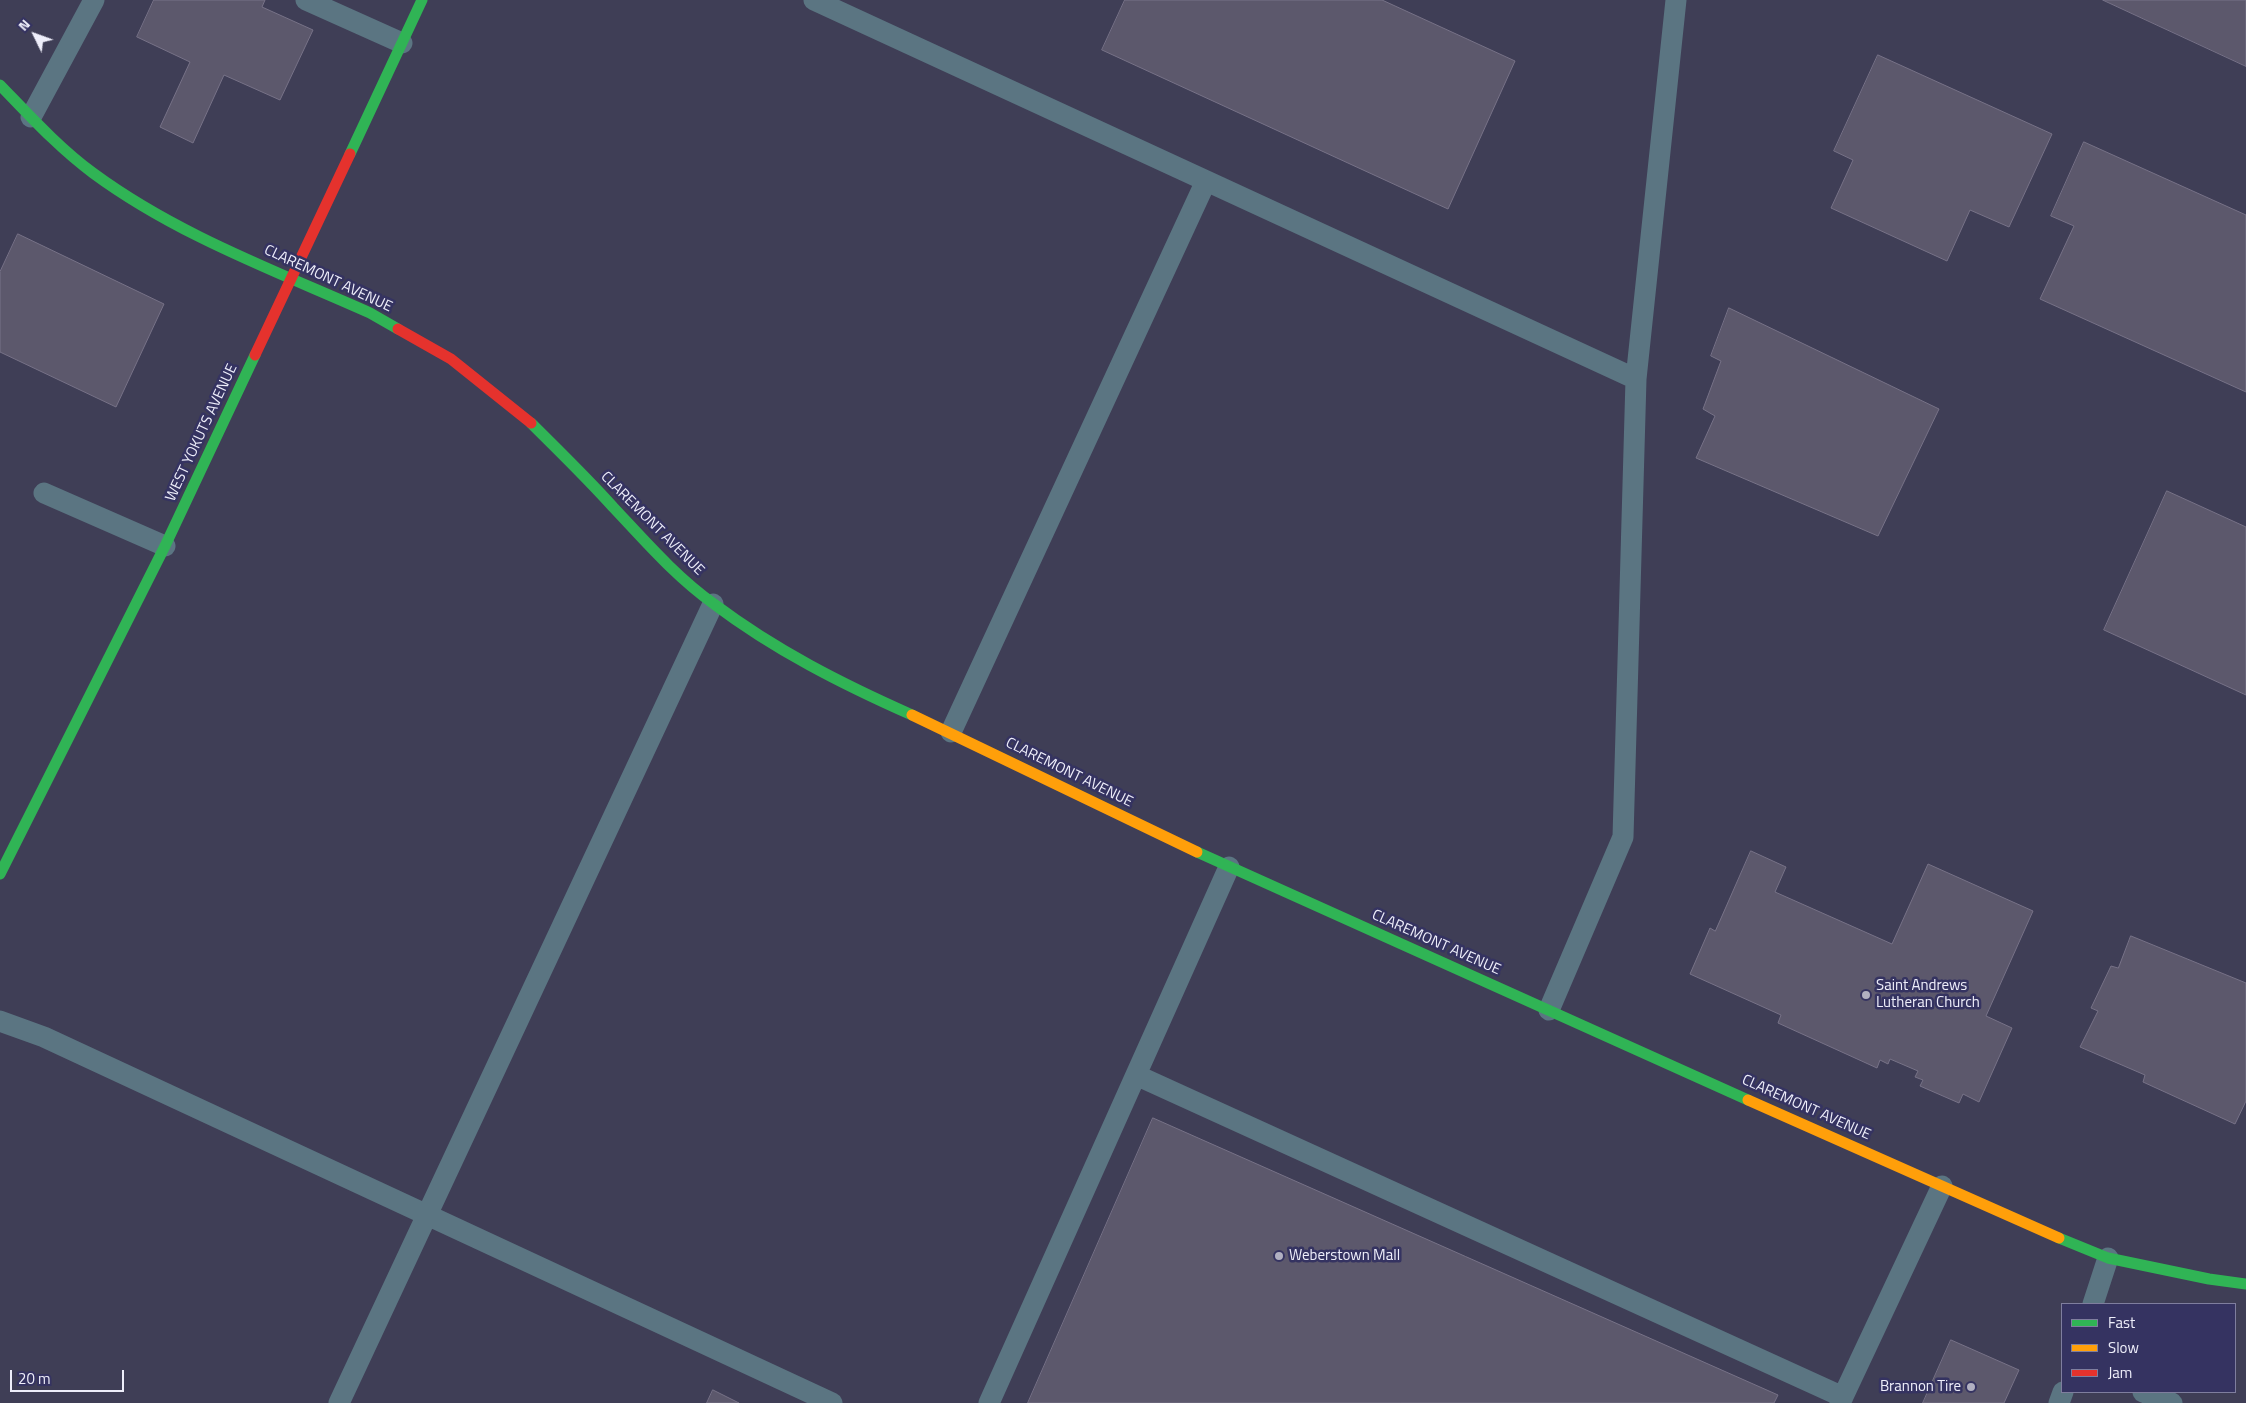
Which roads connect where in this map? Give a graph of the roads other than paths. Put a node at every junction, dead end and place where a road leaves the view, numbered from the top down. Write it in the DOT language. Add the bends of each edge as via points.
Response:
graph roads {
  1 [pos="94,0"];
  2 [pos="306,0"];
  3 [pos="422,0"];
  4 [pos="814,0"];
  5 [pos="1676,0"];
  6 [pos="402,43"];
  7 [pos="0,84"];
  8 [pos="31,117"];
  9 [pos="1206,181"];
  10 [pos="292,277"];
  11 [pos="1636,379"];
  12 [pos="44,493"];
  13 [pos="165,546"];
  14 [pos="714,604"];
  15 [pos="951,732"];
  16 [pos="1229,867"];
  17 [pos="0,874"];
  18 [pos="1549,1010"];
  19 [pos="0,1021"];
  20 [pos="1136,1075"];
  21 [pos="1942,1186"];
  22 [pos="426,1215"];
  23 [pos="2108,1258"];
  24 [pos="2246,1284"];
  25 [pos="2093,1303"];
  26 [pos="2146,1393"];
  27 [pos="1842,1400"];
  28 [pos="340,1403"];
  29 [pos="832,1403"];
  30 [pos="989,1403"];
  31 [pos="2172,1403"];
  1 -- 8 [label="lane"];
  2 -- 6 [label="lane"];
  3 -- 6 [label="street, WEST YOKUTS AVENUE"];
  4 -- 9 [label="lane"];
  5 -- 11 [label="lane"];
  6 -- 10 [label="street, WEST YOKUTS AVENUE"];
  7 -- 8 [label="street, CLAREMONT AVENUE"];
  8 -- 10 [label="street, CLAREMONT AVENUE" via="93,173 140,205 187,232"];
  9 -- 11 [label="lane"];
  9 -- 15 [label="lane"];
  10 -- 13 [label="street, WEST YOKUTS AVENUE"];
  10 -- 14 [label="street, CLAREMONT AVENUE" via="370,313 451,359 523,415 668,566"];
  11 -- 18 [label="lane" via="1623,836"];
  12 -- 13 [label="lane"];
  13 -- 17 [label="street, WEST YOKUTS AVENUE"];
  14 -- 15 [label="street, CLAREMONT AVENUE" via="788,654 857,691"];
  14 -- 22 [label="lane"];
  15 -- 16 [label="street, CLAREMONT AVENUE"];
  16 -- 18 [label="street, CLAREMONT AVENUE"];
  16 -- 20 [label="lane"];
  18 -- 21 [label="street, CLAREMONT AVENUE"];
  19 -- 22 [label="lane" via="44,1037"];
  20 -- 27 [label="lane"];
  20 -- 30 [label="lane"];
  21 -- 23 [label="street, CLAREMONT AVENUE"];
  21 -- 27 [label="lane"];
  22 -- 28 [label="lane"];
  22 -- 29 [label="lane"];
  23 -- 24 [label="street, CLAREMONT AVENUE"];
  23 -- 25 [label="lane"];
  26 -- 31 [label="lane"];
}
